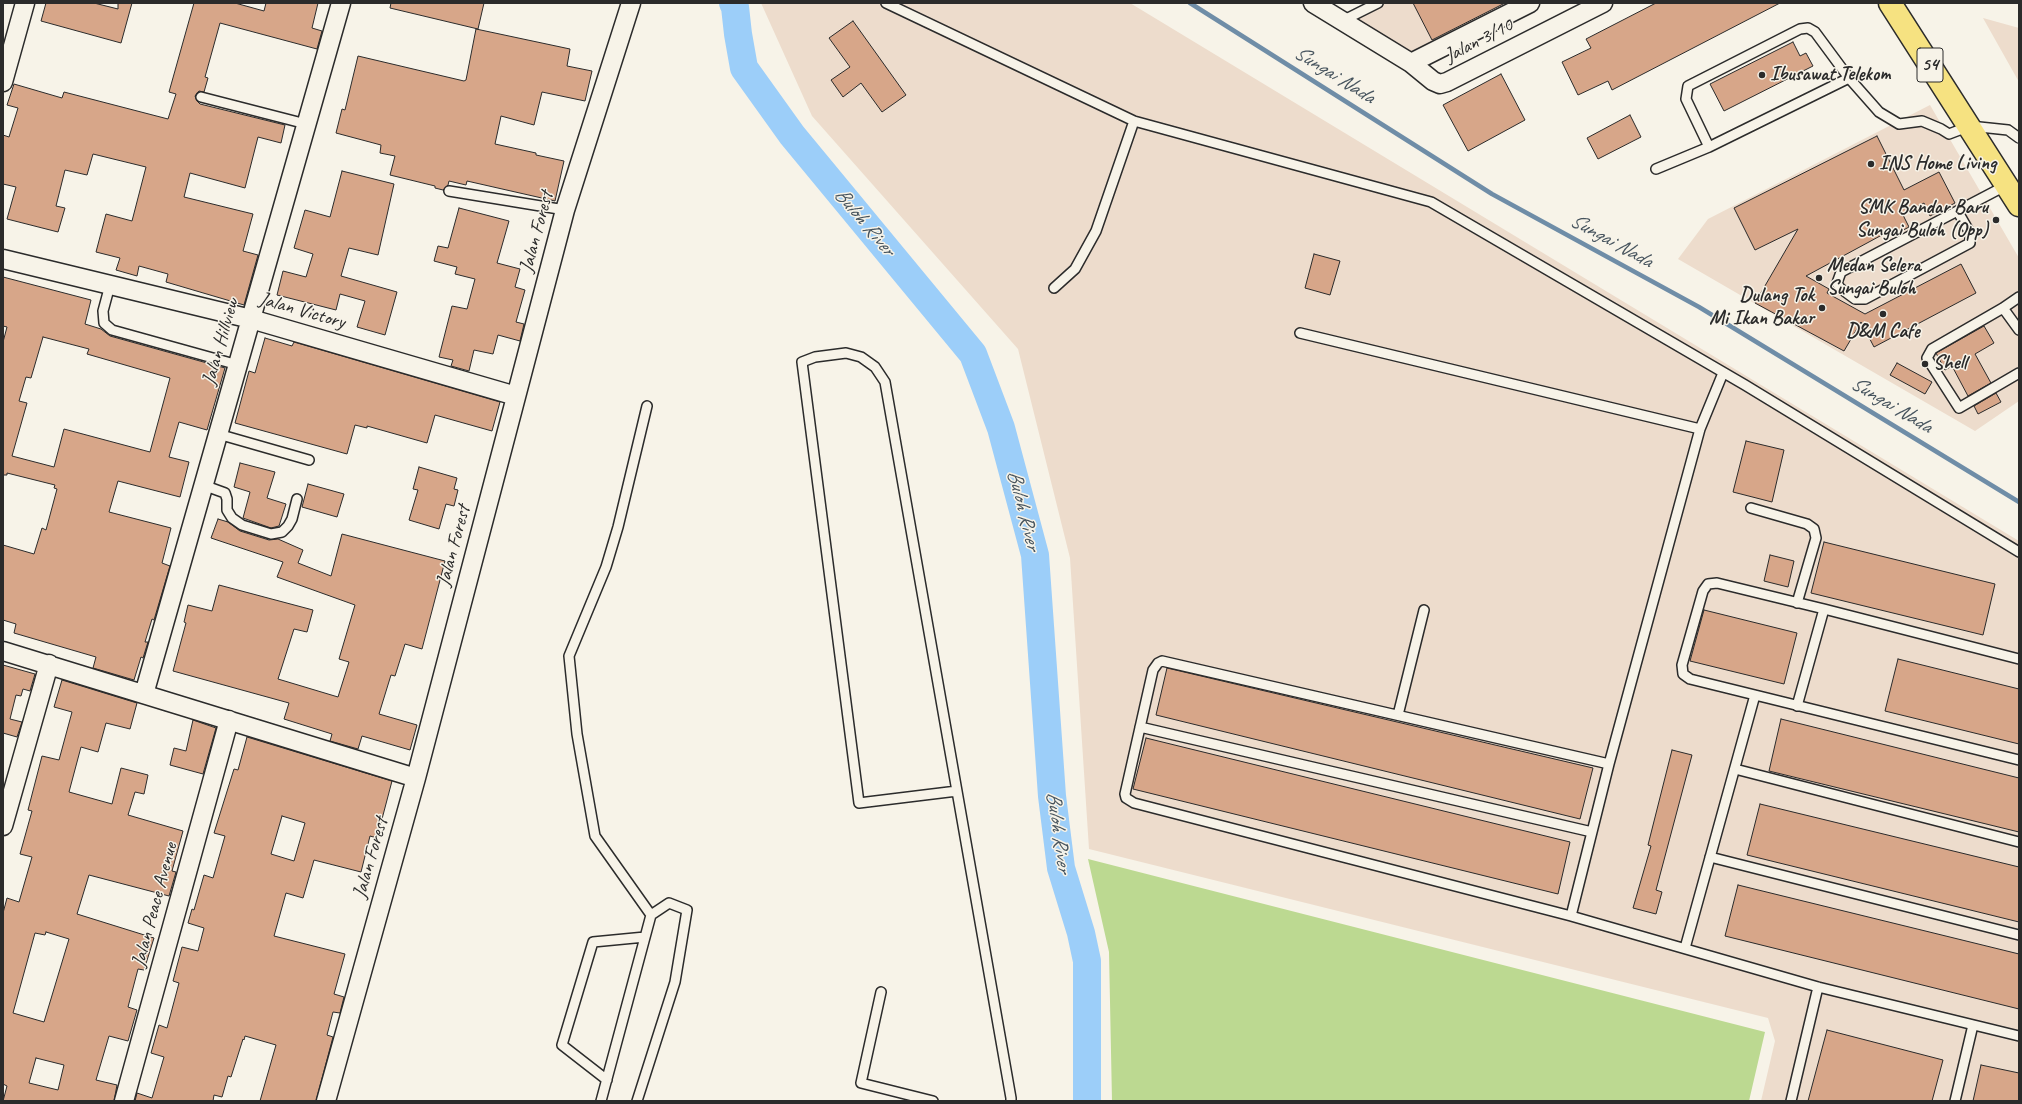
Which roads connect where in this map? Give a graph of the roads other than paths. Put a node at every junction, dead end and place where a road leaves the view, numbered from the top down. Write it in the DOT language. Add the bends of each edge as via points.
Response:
graph roads {
  1 [pos="25,3"];
  2 [pos="341,3"];
  3 [pos="631,3"];
  4 [pos="886,3"];
  5 [pos="1313,3"];
  6 [pos="1378,3"];
  7 [pos="1530,3"];
  8 [pos="1603,3"];
  9 [pos="1890,3"];
  10 [pos="1342,21"];
  11 [pos="1412,63"];
  12 [pos="1849,78"];
  13 [pos="3,82"];
  14 [pos="201,97"];
  15 [pos="1134,121"];
  16 [pos="306,124"];
  17 [pos="1970,126"];
  18 [pos="2019,138"];
  19 [pos="1709,147"];
  20 [pos="1656,169"];
  21 [pos="2007,185"];
  22 [pos="449,192"];
  23 [pos="2019,205"];
  24 [pos="565,210"];
  25 [pos="1958,212"];
  26 [pos="3,259"];
  27 [pos="110,285"];
  28 [pos="1054,288"];
  29 [pos="2019,296"];
  30 [pos="2004,308"];
  31 [pos="251,319"];
  32 [pos="2019,330"];
  33 [pos="1300,333"];
  34 [pos="238,365"];
  35 [pos="1723,372"];
  36 [pos="2019,373"];
  37 [pos="516,396"];
  38 [pos="647,406"];
  39 [pos="1700,429"];
  40 [pos="218,434"];
  41 [pos="309,460"];
  42 [pos="203,485"];
  43 [pos="296,499"];
  44 [pos="1751,508"];
  45 [pos="2019,552"];
  46 [pos="1797,602"];
  47 [pos="1424,610"];
  48 [pos="1824,610"];
  49 [pos="3,651"];
  50 [pos="2019,659"];
  51 [pos="49,664"];
  52 [pos="144,694"];
  53 [pos="1755,695"];
  54 [pos="1797,706"];
  55 [pos="1398,715"];
  56 [pos="229,720"];
  57 [pos="1140,727"];
  58 [pos="2019,760"];
  59 [pos="1609,764"];
  60 [pos="1735,769"];
  61 [pos="416,778"];
  62 [pos="957,791"];
  63 [pos="3,826"];
  64 [pos="1592,832"];
  65 [pos="2019,842"];
  66 [pos="1710,858"];
  67 [pos="651,915"];
  68 [pos="1571,916"];
  69 [pos="2019,935"];
  70 [pos="645,937"];
  71 [pos="1685,948"];
  72 [pos="1818,987"];
  73 [pos="881,992"];
  74 [pos="1973,1025"];
  75 [pos="2019,1036"];
  76 [pos="607,1080"];
  77 [pos="124,1101"];
  78 [pos="326,1101"];
  79 [pos="601,1101"];
  80 [pos="637,1101"];
  81 [pos="933,1101"];
  82 [pos="1011,1101"];
  83 [pos="1791,1101"];
  84 [pos="1955,1101"];
  1 -- 13 [label="street"];
  2 -- 16 [label="street, Jalan Hillview"];
  3 -- 24 [label="street, Jalan Forest"];
  4 -- 15 [label="lane"];
  5 -- 10 [label="street"];
  6 -- 10 [label="lane"];
  7 -- 11 [label="street, Jalan 3/10"];
  8 -- 11 [label="street, Jalan 3/10" via="1447,82 1440,84 1433,81"];
  9 -- 17 [label="highway, 54"];
  10 -- 11 [label="street"];
  12 -- 17 [label="lane" via="1879,112 1900,124 1922,121 1949,134"];
  12 -- 19 [label="lane"];
  12 -- 19 [label="lane" via="1815,32 1808,28 1800,29 1688,86 1686,99"];
  14 -- 16 [label="lane"];
  15 -- 28 [label="lane" via="1096,231 1075,268"];
  15 -- 35 [label="lane" via="1431,202"];
  16 -- 31 [label="street, Jalan Hillview"];
  17 -- 18 [label="lane" via="2008,130"];
  17 -- 21 [label="highway, 54"];
  19 -- 20 [label="lane"];
  21 -- 23 [label="highway, 54"];
  21 -- 25 [label="lane"];
  22 -- 24 [label="lane"];
  24 -- 37 [label="street, Jalan Forest"];
  25 -- 25 [label="lane" via="1841,272 1837,283 1840,288 1855,299 1865,299 1970,243 1970,233"];
  26 -- 27 [label="street, Jalan Victory"];
  27 -- 31 [label="street, Jalan Victory"];
  27 -- 34 [label="lane" via="103,311 104,323 112,330"];
  29 -- 30 [label="lane"];
  30 -- 32 [label="lane"];
  30 -- 36 [label="lane" via="1932,349 1927,358 1959,408"];
  31 -- 34 [label="street, Jalan Hillview"];
  31 -- 37 [label="street, Jalan Victory"];
  33 -- 39 [label="lane"];
  34 -- 40 [label="street, Jalan Hillview"];
  35 -- 39 [label="lane"];
  35 -- 45 [label="lane"];
  37 -- 61 [label="street, Jalan Forest"];
  38 -- 67 [label="lane" via="608,561 569,656 577,734 595,836"];
  39 -- 59 [label="lane"];
  40 -- 41 [label="lane"];
  40 -- 42 [label="street, Jalan Hillview"];
  42 -- 43 [label="lane" via="224,493 227,498 227,510 232,518 271,534 282,532 288,526"];
  42 -- 52 [label="street, Jalan Hillview"];
  44 -- 46 [label="lane" via="1807,524 1814,529 1816,538"];
  46 -- 48 [label="lane"];
  46 -- 53 [label="lane" via="1717,583 1708,584 1703,591 1682,665 1683,674 1690,679"];
  47 -- 55 [label="lane"];
  48 -- 50 [label="lane"];
  48 -- 54 [label="lane"];
  49 -- 51 [label="street"];
  51 -- 52 [label="street"];
  51 -- 63 [label="street"];
  52 -- 56 [label="street"];
  53 -- 54 [label="lane"];
  53 -- 60 [label="lane"];
  54 -- 58 [label="lane"];
  55 -- 57 [label="lane" via="1162,661 1153,670"];
  55 -- 59 [label="lane"];
  56 -- 61 [label="street"];
  56 -- 77 [label="street, Jalan Peace Avenue"];
  57 -- 64 [label="lane"];
  57 -- 68 [label="lane" via="1125,789 1126,798 1134,803"];
  59 -- 64 [label="lane"];
  60 -- 65 [label="lane"];
  60 -- 66 [label="lane"];
  61 -- 78 [label="street, Jalan Forest"];
  62 -- 62 [label="lane" via="859,803 802,362 815,357 846,353 861,357 876,367 885,382"];
  62 -- 82 [label="lane"];
  64 -- 68 [label="lane"];
  66 -- 69 [label="lane"];
  66 -- 71 [label="lane"];
  67 -- 70 [label="lane"];
  67 -- 80 [label="lane" via="669,903 686,910 675,982"];
  68 -- 71 [label="lane"];
  70 -- 76 [label="lane"];
  70 -- 76 [label="lane" via="593,942 562,1045"];
  71 -- 72 [label="lane"];
  72 -- 74 [label="lane"];
  72 -- 83 [label="lane"];
  73 -- 81 [label="lane" via="862,1083"];
  74 -- 75 [label="lane"];
  74 -- 84 [label="lane"];
  76 -- 79 [label="lane"];
}
